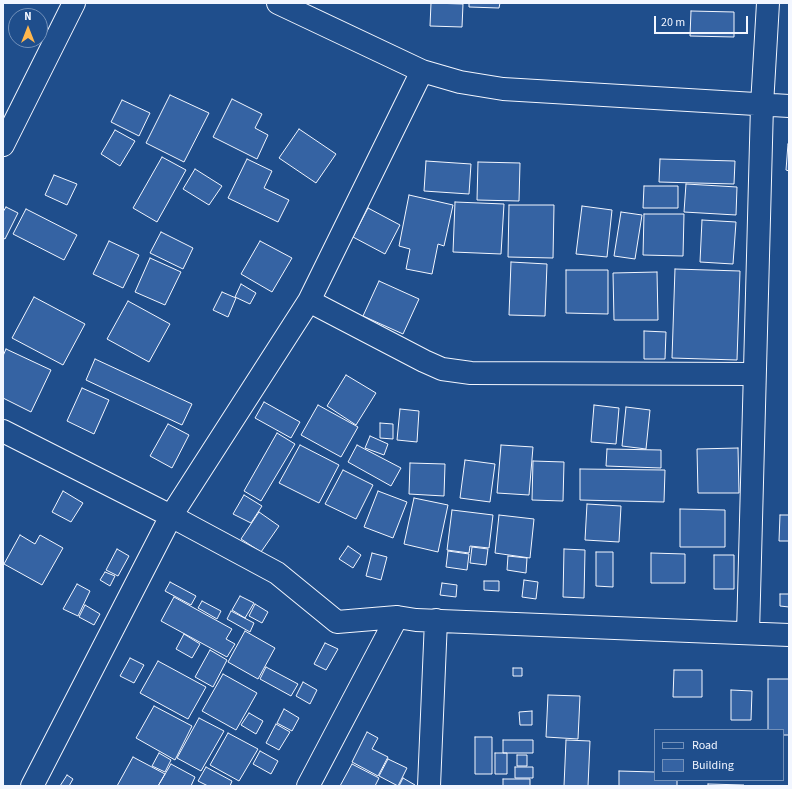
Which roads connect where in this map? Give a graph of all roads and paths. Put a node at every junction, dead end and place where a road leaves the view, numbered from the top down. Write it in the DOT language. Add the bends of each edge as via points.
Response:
graph roads {
  1 [pos="74,3"];
  2 [pos="278,3"];
  3 [pos="768,3"];
  4 [pos="422,71"];
  5 [pos="762,105"];
  6 [pos="789,106"];
  7 [pos="3,145"];
  8 [pos="309,301"];
  9 [pos="754,374"];
  10 [pos="3,432"];
  11 [pos="171,516"];
  12 [pos="397,617"];
  13 [pos="436,620"];
  14 [pos="748,633"];
  15 [pos="789,635"];
  16 [pos="32,786"];
  17 [pos="308,786"];
  18 [pos="430,786"];
  1 -- 7 [label="street"];
  2 -- 4 [label="street"];
  3 -- 5 [label="street"];
  4 -- 5 [label="street" via="460,82 502,89"];
  4 -- 8 [label="street"];
  5 -- 6 [label="street"];
  5 -- 9 [label="street"];
  8 -- 9 [label="street" via="442,369 471,373"];
  8 -- 11 [label="street"];
  9 -- 14 [label="street"];
  10 -- 11 [label="street"];
  11 -- 12 [label="street" via="277,573 337,622"];
  11 -- 16 [label="street"];
  12 -- 13 [label="street"];
  12 -- 17 [label="street"];
  13 -- 14 [label="street"];
  13 -- 18 [label="street"];
  14 -- 15 [label="street"];
}
